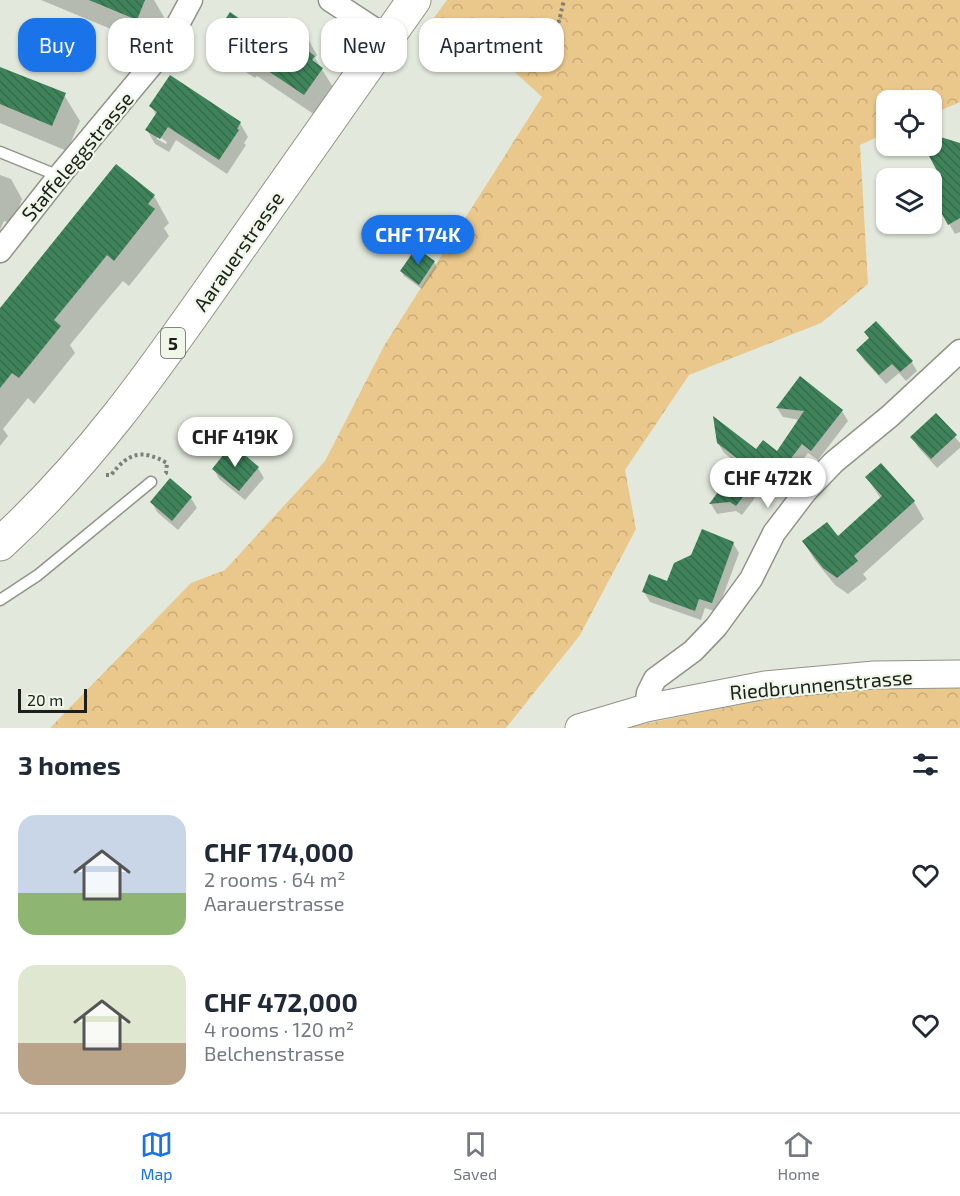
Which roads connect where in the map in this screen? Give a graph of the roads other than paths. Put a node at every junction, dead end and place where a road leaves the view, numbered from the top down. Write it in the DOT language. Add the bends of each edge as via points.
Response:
graph roads {
  1 [pos="191,0"];
  2 [pos="330,0"];
  3 [pos="414,0"];
  4 [pos="357,18"];
  5 [pos="402,18"];
  6 [pos="364,72"];
  7 [pos="0,152"];
  8 [pos="59,176"];
  9 [pos="0,251"];
  10 [pos="960,351"];
  11 [pos="152,482"];
  12 [pos="0,544"];
  13 [pos="0,600"];
  14 [pos="960,674"];
  15 [pos="646,708"];
  16 [pos="579,728"];
  1 -- 8 [label="street, Staffeleggstrasse" via="164,50"];
  2 -- 4 [label="street"];
  3 -- 5 [label="main road, Aarauerstrasse / 5"];
  6 -- 12 [label="main road, Aarauerstrasse / 5" via="147,380 84,459"];
  7 -- 8 [label="lane"];
  8 -- 9 [label="street, Staffeleggstrasse"];
  10 -- 15 [label="street" via="806,491 774,532 751,579 716,627 693,651 655,679"];
  11 -- 13 [label="lane" via="38,575"];
  14 -- 15 [label="street, Riedbrunnenstrasse" via="874,675 765,685"];
  15 -- 16 [label="street, Riedbrunnenstrasse"];
}
